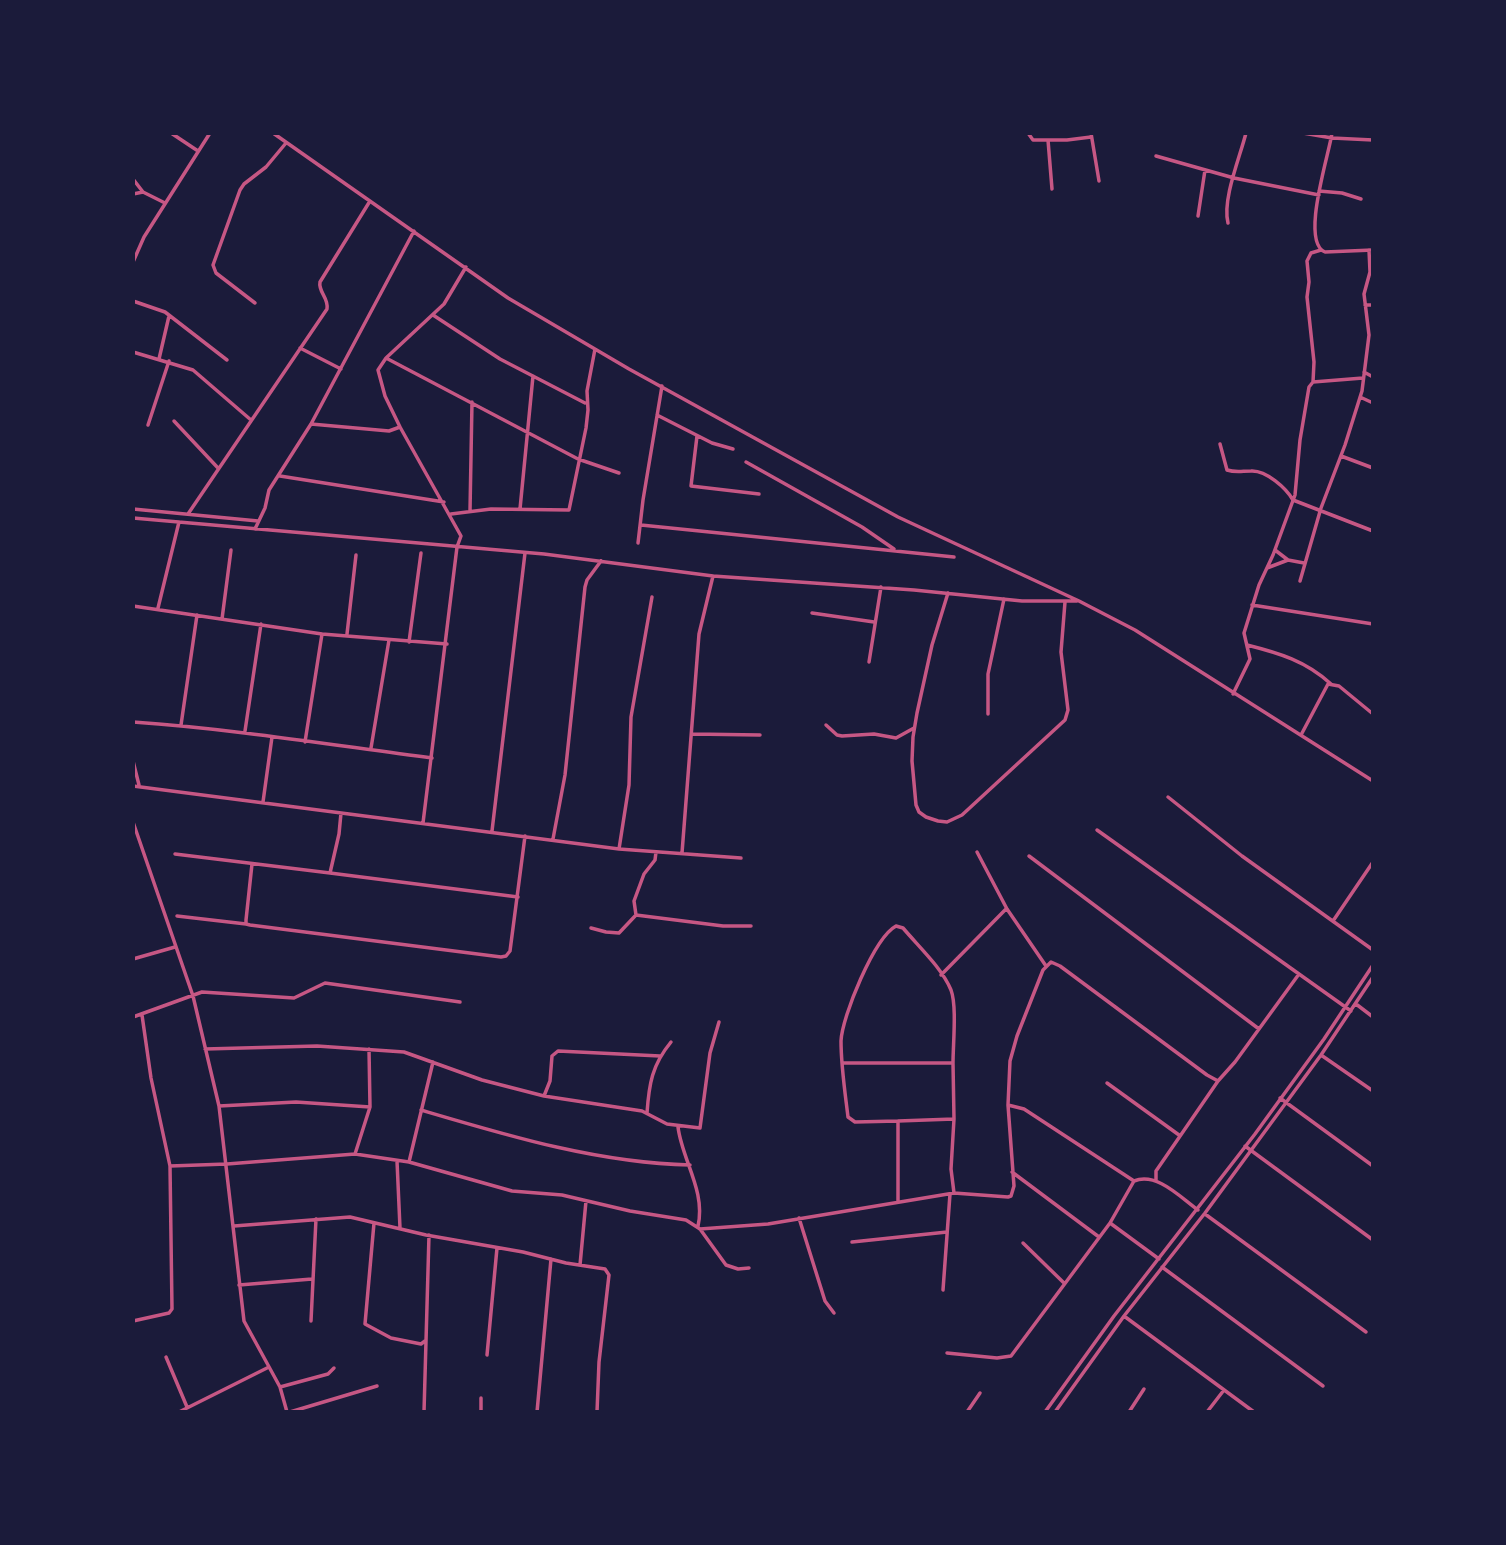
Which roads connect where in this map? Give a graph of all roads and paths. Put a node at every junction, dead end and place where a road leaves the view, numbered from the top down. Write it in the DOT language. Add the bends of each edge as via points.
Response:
graph roads {
  1 [pos="172,133"];
  2 [pos="210,133"];
  3 [pos="273,133"];
  4 [pos="1028,133"];
  5 [pos="1246,133"];
  6 [pos="1303,133"];
  7 [pos="1091,135"];
  8 [pos="1332,136"];
  9 [pos="1048,140"];
  10 [pos="1373,140"];
  11 [pos="286,143"];
  12 [pos="198,151"];
  13 [pos="1156,156"];
  14 [pos="1205,170"];
  15 [pos="1234,178"];
  16 [pos="133,179"];
  17 [pos="1099,181"];
  18 [pos="1052,189"];
  19 [pos="143,192"];
  20 [pos="1319,193"];
  21 [pos="133,194"];
  22 [pos="1361,199"];
  23 [pos="370,201"];
  24 [pos="165,203"];
  25 [pos="1198,216"];
  26 [pos="1228,223"];
  27 [pos="414,231"];
  28 [pos="1321,250"];
  29 [pos="1371,250"];
  30 [pos="133,262"];
  31 [pos="466,267"];
  32 [pos="133,301"];
  33 [pos="255,303"];
  34 [pos="1365,305"];
  35 [pos="1373,305"];
  36 [pos="433,314"];
  37 [pos="169,315"];
  38 [pos="1371,341"];
  39 [pos="300,348"];
  40 [pos="594,349"];
  41 [pos="133,352"];
  42 [pos="386,358"];
  43 [pos="159,359"];
  44 [pos="227,360"];
  45 [pos="169,361"];
  46 [pos="341,369"];
  47 [pos="1363,375"];
  48 [pos="533,376"];
  49 [pos="1373,377"];
  50 [pos="1313,382"];
  51 [pos="662,386"];
  52 [pos="1360,397"];
  53 [pos="472,402"];
  54 [pos="1373,402"];
  55 [pos="586,403"];
  56 [pos="657,415"];
  57 [pos="251,420"];
  58 [pos="174,421"];
  59 [pos="311,424"];
  60 [pos="148,425"];
  61 [pos="400,426"];
  62 [pos="528,432"];
  63 [pos="697,436"];
  64 [pos="1220,444"];
  65 [pos="733,449"];
  66 [pos="1341,456"];
  67 [pos="578,459"];
  68 [pos="746,462"];
  69 [pos="218,468"];
  70 [pos="1373,468"];
  71 [pos="619,474"];
  72 [pos="280,476"];
  73 [pos="759,494"];
  74 [pos="1293,500"];
  75 [pos="444,502"];
  76 [pos="133,509"];
  77 [pos="520,510"];
  78 [pos="470,511"];
  79 [pos="1320,511"];
  80 [pos="185,514"];
  81 [pos="450,514"];
  82 [pos="133,518"];
  83 [pos="258,521"];
  84 [pos="180,522"];
  85 [pos="641,525"];
  86 [pos="255,529"];
  87 [pos="1373,531"];
  88 [pos="638,543"];
  89 [pos="457,547"];
  90 [pos="231,550"];
  91 [pos="1275,550"];
  92 [pos="896,551"];
  93 [pos="421,552"];
  94 [pos="525,553"];
  95 [pos="356,555"];
  96 [pos="954,557"];
  97 [pos="1288,560"];
  98 [pos="601,561"];
  99 [pos="1304,563"];
  100 [pos="1267,568"];
  101 [pos="713,576"];
  102 [pos="1300,581"];
  103 [pos="881,587"];
  104 [pos="948,593"];
  105 [pos="652,597"];
  106 [pos="1004,599"];
  107 [pos="1079,601"];
  108 [pos="1065,602"];
  109 [pos="1252,605"];
  110 [pos="133,606"];
  111 [pos="158,608"];
  112 [pos="812,613"];
  113 [pos="197,615"];
  114 [pos="222,619"];
  115 [pos="874,622"];
  116 [pos="261,624"];
  117 [pos="1373,624"];
  118 [pos="323,634"];
  119 [pos="346,634"];
  120 [pos="389,639"];
  121 [pos="409,642"];
  122 [pos="447,644"];
  123 [pos="1247,645"];
  124 [pos="869,663"];
  125 [pos="1331,684"];
  126 [pos="1233,694"];
  127 [pos="988,714"];
  128 [pos="1373,715"];
  129 [pos="133,722"];
  130 [pos="826,724"];
  131 [pos="181,725"];
  132 [pos="914,728"];
  133 [pos="245,731"];
  134 [pos="692,734"];
  135 [pos="760,735"];
  136 [pos="1301,735"];
  137 [pos="272,737"];
  138 [pos="305,741"];
  139 [pos="371,748"];
  140 [pos="432,758"];
  141 [pos="133,761"];
  142 [pos="1373,781"];
  143 [pos="139,785"];
  144 [pos="133,786"];
  145 [pos="1168,797"];
  146 [pos="263,802"];
  147 [pos="341,813"];
  148 [pos="133,822"];
  149 [pos="423,822"];
  150 [pos="1097,830"];
  151 [pos="492,831"];
  152 [pos="525,836"];
  153 [pos="553,839"];
  154 [pos="619,849"];
  155 [pos="656,852"];
  156 [pos="977,852"];
  157 [pos="682,853"];
  158 [pos="175,854"];
  159 [pos="1029,856"];
  160 [pos="741,858"];
  161 [pos="1373,862"];
  162 [pos="253,864"];
  163 [pos="330,873"];
  164 [pos="518,897"];
  165 [pos="1007,909"];
  166 [pos="636,915"];
  167 [pos="177,916"];
  168 [pos="1333,921"];
  169 [pos="246,924"];
  170 [pos="751,926"];
  171 [pos="592,928"];
  172 [pos="175,947"];
  173 [pos="1373,950"];
  174 [pos="133,959"];
  175 [pos="1373,965"];
  176 [pos="1046,966"];
  177 [pos="1299,974"];
  178 [pos="942,975"];
  179 [pos="1373,977"];
  180 [pos="193,996"];
  181 [pos="460,1002"];
  182 [pos="1356,1004"];
  183 [pos="1345,1007"];
  184 [pos="1351,1011"];
  185 [pos="142,1015"];
  186 [pos="133,1017"];
  187 [pos="1373,1017"];
  188 [pos="719,1022"];
  189 [pos="1259,1029"];
  190 [pos="671,1042"];
  191 [pos="205,1049"];
  192 [pos="369,1049"];
  193 [pos="1321,1055"];
  194 [pos="660,1056"];
  195 [pos="433,1061"];
  196 [pos="842,1063"];
  197 [pos="953,1063"];
  198 [pos="1218,1081"];
  199 [pos="1107,1083"];
  200 [pos="1373,1091"];
  201 [pos="544,1096"];
  202 [pos="1280,1098"];
  203 [pos="1286,1102"];
  204 [pos="1008,1105"];
  205 [pos="219,1106"];
  206 [pos="370,1107"];
  207 [pos="422,1111"];
  208 [pos="647,1113"];
  209 [pos="954,1119"];
  210 [pos="898,1121"];
  211 [pos="678,1126"];
  212 [pos="1179,1135"];
  213 [pos="1245,1146"];
  214 [pos="1252,1150"];
  215 [pos="355,1154"];
  216 [pos="397,1161"];
  217 [pos="409,1162"];
  218 [pos="227,1164"];
  219 [pos="690,1165"];
  220 [pos="170,1166"];
  221 [pos="1373,1166"];
  222 [pos="1012,1172"];
  223 [pos="1134,1181"];
  224 [pos="1156,1181"];
  225 [pos="952,1193"];
  226 [pos="586,1201"];
  227 [pos="898,1202"];
  228 [pos="1198,1210"];
  229 [pos="1205,1213"];
  230 [pos="799,1218"];
  231 [pos="316,1219"];
  232 [pos="374,1223"];
  233 [pos="1110,1223"];
  234 [pos="234,1226"];
  235 [pos="699,1227"];
  236 [pos="400,1228"];
  237 [pos="947,1232"];
  238 [pos="429,1235"];
  239 [pos="1099,1237"];
  240 [pos="1373,1240"];
  241 [pos="852,1242"];
  242 [pos="1023,1243"];
  243 [pos="497,1248"];
  244 [pos="551,1259"];
  245 [pos="1159,1259"];
  246 [pos="580,1265"];
  247 [pos="1162,1267"];
  248 [pos="749,1268"];
  249 [pos="312,1279"];
  250 [pos="1065,1284"];
  251 [pos="239,1285"];
  252 [pos="943,1290"];
  253 [pos="835,1313"];
  254 [pos="1124,1316"];
  255 [pos="133,1321"];
  256 [pos="311,1321"];
  257 [pos="1366,1332"];
  258 [pos="426,1339"];
  259 [pos="947,1353"];
  260 [pos="487,1355"];
  261 [pos="166,1357"];
  262 [pos="269,1367"];
  263 [pos="334,1368"];
  264 [pos="377,1386"];
  265 [pos="1323,1386"];
  266 [pos="280,1387"];
  267 [pos="1144,1389"];
  268 [pos="1224,1390"];
  269 [pos="981,1393"];
  270 [pos="1057,1395"];
  271 [pos="481,1398"];
  272 [pos="1064,1401"];
  273 [pos="188,1408"];
  274 [pos="179,1412"];
  275 [pos="289,1412"];
  276 [pos="424,1412"];
  277 [pos="481,1412"];
  278 [pos="537,1412"];
  279 [pos="597,1412"];
  280 [pos="967,1412"];
  281 [pos="1045,1412"];
  282 [pos="1056,1412"];
  283 [pos="1129,1412"];
  284 [pos="1207,1412"];
  285 [pos="1254,1412"];
  1 -- 12 [label="street"];
  2 -- 12 [label="street"];
  3 -- 11 [label="street"];
  4 -- 9 [label="street" via="1033,140"];
  5 -- 15 [label="street"];
  6 -- 8 [label="street"];
  7 -- 9 [label="street"];
  7 -- 17 [label="street"];
  8 -- 10 [label="street"];
  8 -- 20 [label="street"];
  9 -- 18 [label="street"];
  11 -- 23 [label="street"];
  11 -- 33 [label="street" via="240,190 213,262 216,273"];
  12 -- 24 [label="street"];
  13 -- 14 [label="street"];
  14 -- 15 [label="street"];
  14 -- 25 [label="street"];
  15 -- 20 [label="street"];
  15 -- 26 [label="street" via="1228,194"];
  16 -- 19 [label="street"];
  19 -- 21 [label="street"];
  19 -- 24 [label="street"];
  20 -- 22 [label="street"];
  20 -- 28 [label="street" via="1316,244"];
  23 -- 27 [label="street"];
  23 -- 39 [label="street" via="320,282 327,309"];
  24 -- 30 [label="street"];
  27 -- 31 [label="street"];
  27 -- 46 [label="street"];
  28 -- 29 [label="street"];
  28 -- 50 [label="street" via="1311,253 1307,261"];
  29 -- 34 [label="street"];
  31 -- 36 [label="street"];
  31 -- 40 [label="street"];
  32 -- 37 [label="street"];
  34 -- 35 [label="street"];
  34 -- 38 [label="street"];
  36 -- 42 [label="street"];
  36 -- 48 [label="street"];
  37 -- 43 [label="street"];
  37 -- 44 [label="street"];
  38 -- 47 [label="street"];
  39 -- 46 [label="street"];
  39 -- 57 [label="street"];
  40 -- 51 [label="street"];
  40 -- 55 [label="street"];
  41 -- 43 [label="street"];
  42 -- 53 [label="street"];
  42 -- 61 [label="street" via="378,378"];
  43 -- 45 [label="street"];
  45 -- 57 [label="street" via="196,371"];
  45 -- 60 [label="street"];
  46 -- 59 [label="street"];
  47 -- 49 [label="street"];
  47 -- 50 [label="street"];
  47 -- 52 [label="street"];
  48 -- 55 [label="street"];
  48 -- 62 [label="street"];
  50 -- 74 [label="street"];
  51 -- 56 [label="street"];
  51 -- 107 [label="street" via="898,517"];
  52 -- 54 [label="street"];
  52 -- 66 [label="street"];
  53 -- 62 [label="street"];
  53 -- 78 [label="street"];
  55 -- 67 [label="street" via="586,428"];
  56 -- 63 [label="street"];
  56 -- 85 [label="street"];
  57 -- 69 [label="street"];
  58 -- 69 [label="street"];
  59 -- 61 [label="street" via="389,431"];
  59 -- 72 [label="street"];
  61 -- 75 [label="street"];
  62 -- 67 [label="street"];
  62 -- 77 [label="street"];
  63 -- 65 [label="street"];
  63 -- 73 [label="street" via="691,486"];
  64 -- 74 [label="street" via="1227,470 1259,471 1287,490"];
  66 -- 70 [label="street"];
  66 -- 79 [label="street"];
  67 -- 71 [label="street"];
  67 -- 77 [label="street" via="569,510"];
  68 -- 92 [label="street"];
  69 -- 80 [label="street"];
  72 -- 75 [label="street"];
  72 -- 83 [label="street" via="269,490"];
  74 -- 79 [label="street"];
  74 -- 91 [label="street"];
  75 -- 81 [label="street"];
  76 -- 80 [label="street"];
  77 -- 78 [label="street"];
  78 -- 81 [label="street"];
  79 -- 87 [label="street"];
  79 -- 99 [label="street"];
  80 -- 83 [label="street"];
  80 -- 84 [label="street"];
  81 -- 89 [label="street" via="461,534"];
  82 -- 84 [label="street"];
  83 -- 86 [label="street"];
  84 -- 86 [label="street"];
  84 -- 111 [label="street"];
  85 -- 88 [label="street"];
  85 -- 92 [label="street"];
  86 -- 89 [label="street"];
  89 -- 94 [label="street"];
  89 -- 122 [label="street"];
  90 -- 114 [label="street"];
  91 -- 97 [label="street"];
  91 -- 100 [label="street"];
  92 -- 96 [label="street"];
  93 -- 121 [label="street"];
  94 -- 98 [label="street"];
  94 -- 151 [label="street"];
  95 -- 119 [label="street"];
  97 -- 99 [label="street"];
  97 -- 100 [label="street"];
  98 -- 101 [label="street"];
  98 -- 153 [label="street" via="585,587 565,775"];
  99 -- 102 [label="street"];
  100 -- 109 [label="street"];
  101 -- 103 [label="street"];
  101 -- 134 [label="street" via="699,634"];
  103 -- 104 [label="street"];
  103 -- 115 [label="street"];
  104 -- 106 [label="street"];
  104 -- 132 [label="street"];
  105 -- 154 [label="street" via="631,717 629,785"];
  106 -- 108 [label="street"];
  106 -- 127 [label="street" via="988,674"];
  107 -- 108 [label="street"];
  107 -- 126 [label="street" via="1135,630"];
  108 -- 132 [label="street" via="1061,652 1068,710 1065,720 955,819 938,821 917,808"];
  109 -- 117 [label="street"];
  109 -- 123 [label="street" via="1244,633"];
  110 -- 111 [label="street"];
  111 -- 113 [label="street"];
  112 -- 115 [label="street"];
  113 -- 114 [label="street"];
  113 -- 131 [label="street"];
  114 -- 116 [label="street"];
  115 -- 124 [label="street"];
  116 -- 118 [label="street"];
  116 -- 133 [label="street"];
  118 -- 119 [label="street"];
  118 -- 138 [label="street"];
  119 -- 120 [label="street"];
  120 -- 121 [label="street"];
  120 -- 139 [label="street"];
  121 -- 122 [label="street"];
  122 -- 140 [label="street"];
  123 -- 125 [label="street" via="1296,659"];
  123 -- 126 [label="street" via="1250,659"];
  125 -- 128 [label="street"];
  125 -- 136 [label="street"];
  126 -- 136 [label="street"];
  129 -- 131 [label="street"];
  130 -- 132 [label="street" via="842,736 895,738"];
  131 -- 133 [label="street"];
  133 -- 137 [label="street"];
  134 -- 135 [label="street"];
  134 -- 157 [label="street"];
  136 -- 142 [label="street"];
  137 -- 138 [label="street"];
  137 -- 146 [label="street"];
  138 -- 139 [label="street"];
  139 -- 140 [label="street"];
  140 -- 149 [label="street"];
  141 -- 143 [label="street"];
  143 -- 144 [label="street"];
  143 -- 146 [label="street"];
  145 -- 168 [label="street"];
  146 -- 147 [label="street"];
  147 -- 149 [label="street"];
  147 -- 163 [label="street"];
  148 -- 172 [label="street"];
  149 -- 151 [label="street"];
  150 -- 177 [label="street"];
  151 -- 152 [label="street"];
  152 -- 153 [label="street"];
  152 -- 164 [label="street"];
  153 -- 154 [label="street"];
  154 -- 155 [label="street"];
  155 -- 157 [label="street"];
  155 -- 166 [label="street" via="634,901"];
  156 -- 165 [label="street"];
  157 -- 160 [label="street"];
  158 -- 162 [label="street"];
  159 -- 189 [label="street"];
  161 -- 168 [label="street"];
  162 -- 163 [label="street"];
  162 -- 169 [label="street"];
  163 -- 164 [label="street"];
  164 -- 169 [label="street" via="510,951 501,957"];
  165 -- 176 [label="street"];
  165 -- 178 [label="street"];
  166 -- 170 [label="street"];
  166 -- 171 [label="street" via="619,933"];
  167 -- 169 [label="street"];
  168 -- 173 [label="street"];
  172 -- 174 [label="street"];
  172 -- 180 [label="street"];
  175 -- 183 [label="street"];
  176 -- 198 [label="street" via="1051,962 1060,966"];
  176 -- 204 [label="street" via="1013,1047"];
  177 -- 183 [label="street"];
  177 -- 189 [label="street"];
  178 -- 196 [label="street" via="904,928 891,928 862,975 841,1039"];
  178 -- 197 [label="street" via="953,999"];
  179 -- 182 [label="street"];
  180 -- 181 [label="street" via="202,992 294,998 325,984"];
  180 -- 185 [label="street"];
  180 -- 191 [label="street"];
  182 -- 184 [label="street"];
  182 -- 187 [label="street"];
  183 -- 184 [label="street"];
  183 -- 202 [label="street"];
  184 -- 193 [label="street"];
  185 -- 186 [label="street"];
  185 -- 220 [label="street"];
  188 -- 211 [label="street" via="710,1052 700,1128"];
  189 -- 198 [label="street"];
  190 -- 194 [label="street"];
  191 -- 192 [label="street"];
  191 -- 205 [label="street"];
  192 -- 195 [label="street" via="404,1052"];
  192 -- 206 [label="street"];
  193 -- 200 [label="street"];
  193 -- 203 [label="street"];
  194 -- 201 [label="street" via="558,1051 552,1056"];
  194 -- 208 [label="street" via="649,1084"];
  195 -- 201 [label="street"];
  195 -- 207 [label="street"];
  196 -- 197 [label="street"];
  196 -- 210 [label="street" via="850,1121"];
  197 -- 209 [label="street"];
  198 -- 212 [label="street"];
  199 -- 212 [label="street"];
  201 -- 208 [label="street"];
  202 -- 203 [label="street"];
  202 -- 213 [label="street"];
  203 -- 214 [label="street"];
  203 -- 221 [label="street"];
  204 -- 222 [label="street"];
  204 -- 223 [label="street" via="1024,1109"];
  205 -- 206 [label="street" via="296,1102"];
  205 -- 218 [label="street"];
  206 -- 215 [label="street"];
  207 -- 217 [label="street"];
  207 -- 219 [label="street" via="548,1145 646,1163"];
  208 -- 211 [label="street"];
  209 -- 210 [label="street"];
  209 -- 225 [label="street"];
  210 -- 227 [label="street"];
  211 -- 219 [label="street"];
  212 -- 224 [label="street" via="1156,1171"];
  213 -- 214 [label="street"];
  213 -- 228 [label="street"];
  214 -- 229 [label="street"];
  214 -- 240 [label="street"];
  215 -- 216 [label="street"];
  215 -- 218 [label="street"];
  216 -- 217 [label="street"];
  216 -- 236 [label="street"];
  217 -- 226 [label="street" via="512,1191"];
  218 -- 220 [label="street"];
  218 -- 234 [label="street"];
  219 -- 235 [label="street"];
  220 -- 255 [label="street" via="172,1309"];
  222 -- 225 [label="street" via="1013,1192 1008,1197"];
  222 -- 239 [label="street"];
  223 -- 224 [label="street"];
  223 -- 233 [label="street"];
  224 -- 228 [label="street"];
  225 -- 227 [label="street"];
  225 -- 237 [label="street"];
  226 -- 235 [label="street" via="686,1220"];
  226 -- 246 [label="street"];
  227 -- 230 [label="street"];
  228 -- 229 [label="street"];
  228 -- 245 [label="street"];
  229 -- 247 [label="street"];
  229 -- 257 [label="street"];
  230 -- 235 [label="street"];
  230 -- 253 [label="street" via="825,1301"];
  231 -- 232 [label="street" via="350,1217"];
  231 -- 234 [label="street"];
  231 -- 249 [label="street"];
  232 -- 236 [label="street"];
  232 -- 258 [label="street" via="365,1324 397,1340 421,1344"];
  233 -- 239 [label="street"];
  233 -- 245 [label="street"];
  234 -- 251 [label="street"];
  235 -- 248 [label="street" via="726,1265"];
  236 -- 238 [label="street"];
  237 -- 241 [label="street"];
  237 -- 252 [label="street"];
  238 -- 243 [label="street"];
  238 -- 258 [label="street"];
  239 -- 250 [label="street"];
  242 -- 250 [label="street"];
  243 -- 244 [label="street"];
  243 -- 260 [label="street"];
  244 -- 246 [label="street"];
  244 -- 278 [label="street"];
  245 -- 270 [label="street"];
  246 -- 279 [label="street" via="605,1269 609,1275"];
  247 -- 254 [label="street"];
  247 -- 265 [label="street"];
  249 -- 251 [label="street"];
  249 -- 256 [label="street"];
  250 -- 259 [label="street" via="1011,1356"];
  251 -- 262 [label="street" via="244,1321"];
  254 -- 268 [label="street"];
  254 -- 272 [label="street"];
  258 -- 276 [label="street"];
  261 -- 273 [label="street"];
  262 -- 266 [label="street"];
  262 -- 273 [label="street"];
  263 -- 266 [label="street" via="328,1374"];
  264 -- 275 [label="street"];
  266 -- 275 [label="street"];
  267 -- 283 [label="street"];
  268 -- 284 [label="street"];
  268 -- 285 [label="street"];
  269 -- 280 [label="street"];
  270 -- 272 [label="street"];
  270 -- 281 [label="street"];
  271 -- 277 [label="street"];
  272 -- 282 [label="street"];
  273 -- 274 [label="street"];
}
